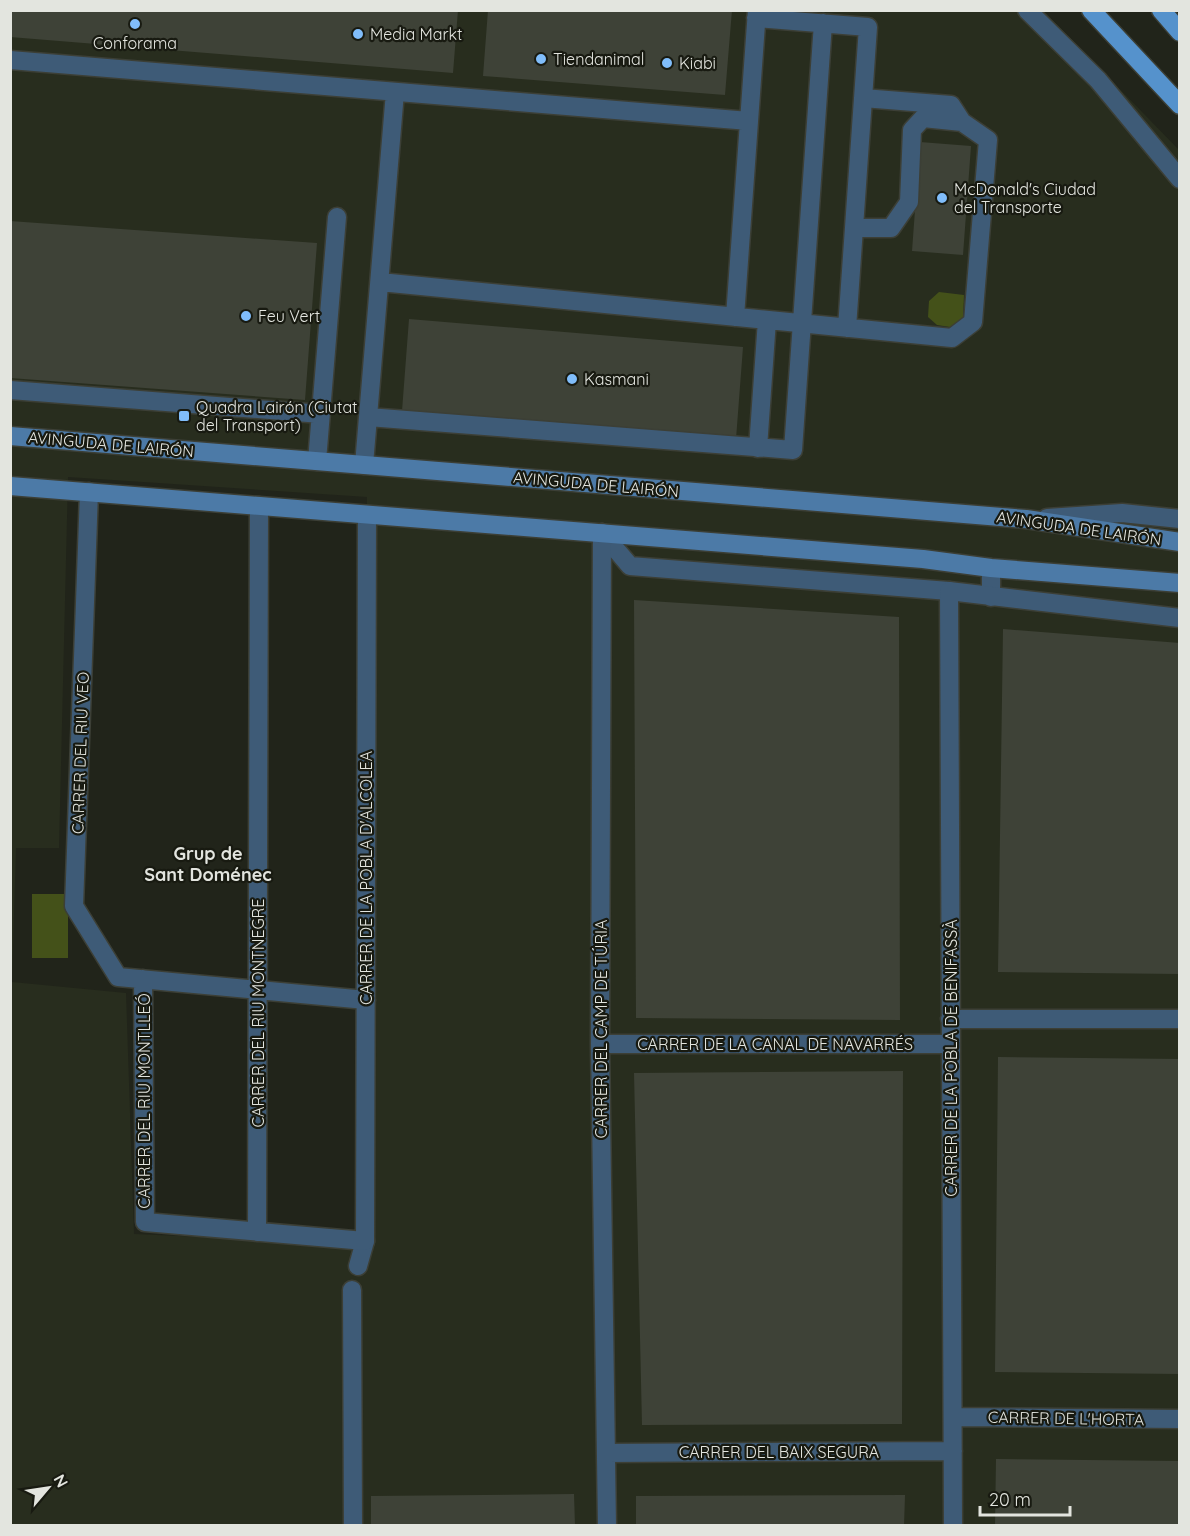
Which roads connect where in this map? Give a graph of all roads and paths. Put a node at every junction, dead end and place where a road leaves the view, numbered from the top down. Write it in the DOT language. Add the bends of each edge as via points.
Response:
graph roads {
  1 [pos="1027,10"];
  2 [pos="1091,10"];
  3 [pos="1161,10"];
  4 [pos="756,14"];
  5 [pos="823,23"];
  6 [pos="1179,32"];
  7 [pos="10,60"];
  8 [pos="395,92"];
  9 [pos="863,98"];
  10 [pos="1179,105"];
  11 [pos="748,121"];
  12 [pos="962,122"];
  13 [pos="1179,179"];
  14 [pos="337,217"];
  15 [pos="854,228"];
  16 [pos="380,282"];
  17 [pos="735,317"];
  18 [pos="767,320"];
  19 [pos="802,323"];
  20 [pos="848,328"];
  21 [pos="10,390"];
  22 [pos="321,414"];
  23 [pos="368,417"];
  24 [pos="10,436"];
  25 [pos="758,448"];
  26 [pos="317,461"];
  27 [pos="364,465"];
  28 [pos="10,486"];
  29 [pos="89,492"];
  30 [pos="259,506"];
  31 [pos="367,514"];
  32 [pos="1026,519"];
  33 [pos="1179,519"];
  34 [pos="602,533"];
  35 [pos="1179,542"];
  36 [pos="991,568"];
  37 [pos="1179,583"];
  38 [pos="949,591"];
  39 [pos="991,597"];
  40 [pos="1179,618"];
  41 [pos="143,979"];
  42 [pos="258,990"];
  43 [pos="366,1000"];
  44 [pos="950,1019"];
  45 [pos="1179,1019"];
  46 [pos="600,1044"];
  47 [pos="951,1044"];
  48 [pos="257,1232"];
  49 [pos="365,1241"];
  50 [pos="358,1266"];
  51 [pos="351,1290"];
  52 [pos="952,1417"];
  53 [pos="1179,1419"];
  54 [pos="953,1451"];
  55 [pos="606,1454"];
  56 [pos="353,1526"];
  57 [pos="607,1526"];
  58 [pos="954,1526"];
  1 -- 13 [label="street" via="1098,80"];
  2 -- 10 [label="main road"];
  3 -- 6 [label="main road"];
  4 -- 5 [label="street"];
  4 -- 11 [label="street"];
  5 -- 9 [label="street" via="868,27"];
  5 -- 19 [label="street"];
  7 -- 8 [label="street"];
  8 -- 11 [label="street"];
  8 -- 16 [label="street"];
  9 -- 12 [label="street" via="951,105"];
  9 -- 15 [label="street"];
  11 -- 17 [label="street"];
  12 -- 15 [label="street" via="923,118 912,130 909,202 891,228"];
  12 -- 20 [label="street" via="988,140 973,322 952,338"];
  14 -- 22 [label="street"];
  15 -- 20 [label="street"];
  16 -- 17 [label="street"];
  16 -- 23 [label="street"];
  17 -- 18 [label="street"];
  18 -- 19 [label="street"];
  18 -- 25 [label="street"];
  19 -- 20 [label="street"];
  19 -- 25 [label="street" via="793,450"];
  21 -- 22 [label="street"];
  22 -- 26 [label="street"];
  23 -- 25 [label="street"];
  23 -- 27 [label="street"];
  24 -- 26 [label="street, AVINGUDA DE LAIRÓN"];
  26 -- 27 [label="street, AVINGUDA DE LAIRÓN"];
  27 -- 32 [label="street, AVINGUDA DE LAIRÓN"];
  28 -- 29 [label="street"];
  29 -- 30 [label="street"];
  29 -- 41 [label="street, CARRER DEL RIU VEO" via="74,906 118,977"];
  30 -- 31 [label="street"];
  30 -- 42 [label="street, CARRER DEL RIU MONTNEGRE"];
  31 -- 34 [label="street"];
  31 -- 43 [label="street, CARRER DE LA POBLA D'ALCOLEA"];
  32 -- 33 [label="street" via="1122,513"];
  32 -- 35 [label="street, AVINGUDA DE LAIRÓN"];
  34 -- 36 [label="street"];
  34 -- 38 [label="street" via="630,566"];
  34 -- 46 [label="street, CARRER DEL CAMP DE TÚRIA"];
  36 -- 37 [label="street"];
  36 -- 39 [label="street"];
  38 -- 39 [label="street"];
  38 -- 44 [label="street, CARRER DE LA POBLA DE BENIFASSÀ"];
  39 -- 40 [label="street"];
  41 -- 42 [label="street"];
  41 -- 48 [label="street, CARRER DEL RIU MONTLLEÓ" via="145,1222"];
  42 -- 43 [label="street"];
  42 -- 48 [label="street, CARRER DEL RIU MONTNEGRE"];
  43 -- 49 [label="street, CARRER DE LA POBLA D'ALCOLEA"];
  44 -- 45 [label="street"];
  44 -- 47 [label="street, CARRER DE LA POBLA DE BENIFASSÀ"];
  46 -- 47 [label="street, CARRER DE LA CANAL DE NAVARRÉS"];
  46 -- 55 [label="street, CARRER DEL CAMP DE TÚRIA"];
  47 -- 52 [label="street, CARRER DE LA POBLA DE BENIFASSÀ"];
  48 -- 49 [label="street"];
  49 -- 50 [label="street, CARRER DE LA POBLA D'ALCOLEA"];
  51 -- 56 [label="street"];
  52 -- 53 [label="street, CARRER DE L'HORTA"];
  52 -- 54 [label="street, CARRER DE LA POBLA DE BENIFASSÀ"];
  54 -- 55 [label="street, CARRER DEL BAIX SEGURA"];
  54 -- 58 [label="street, CARRER DE LA POBLA DE BENIFASSÀ"];
  55 -- 57 [label="street, CARRER DEL CAMP DE TÚRIA"];
}
